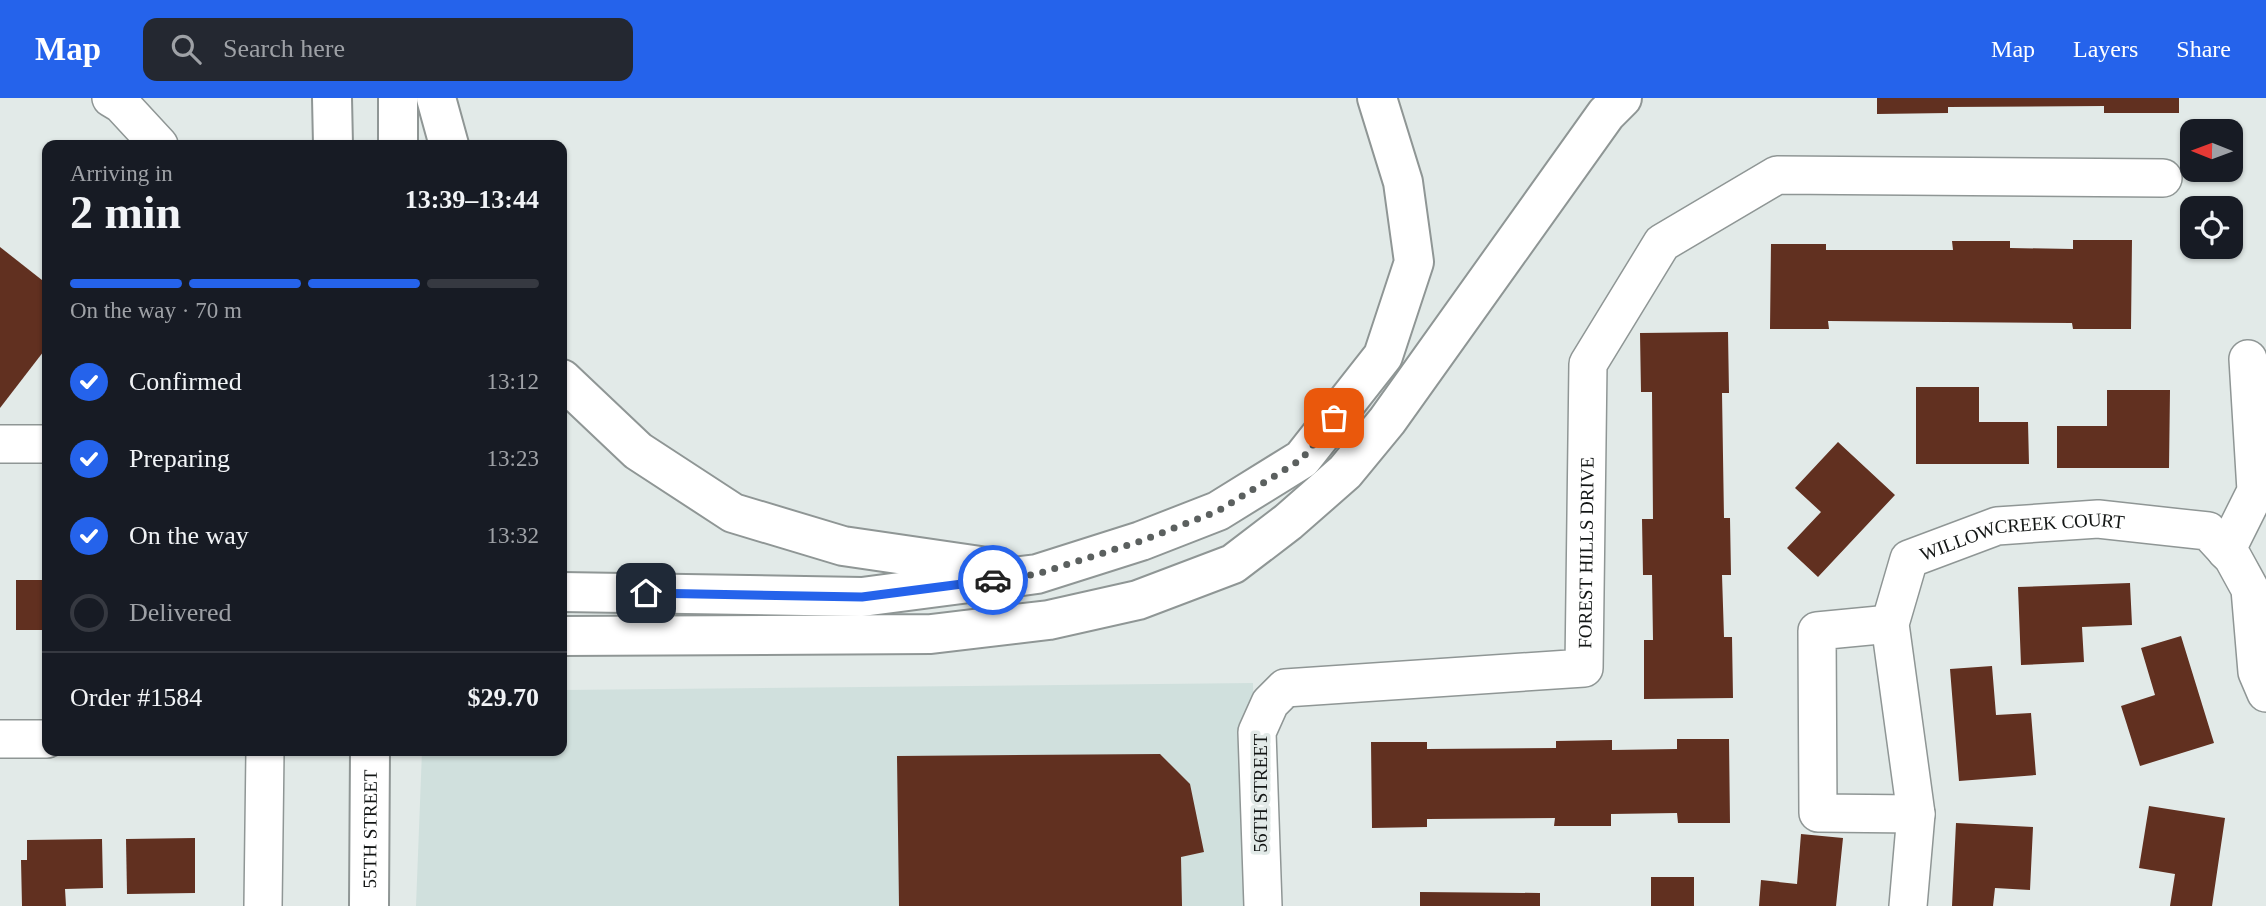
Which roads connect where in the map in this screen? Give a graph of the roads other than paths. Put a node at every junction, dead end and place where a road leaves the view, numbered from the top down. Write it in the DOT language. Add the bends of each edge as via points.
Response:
graph roads {
  1 [pos="332,98"];
  2 [pos="398,98"];
  3 [pos="436,98"];
  4 [pos="1377,98"];
  5 [pos="1622,98"];
  6 [pos="118,100"];
  7 [pos="154,140"];
  8 [pos="333,140"];
  9 [pos="398,140"];
  10 [pos="448,140"];
  11 [pos="2163,178"];
  12 [pos="2248,359"];
  13 [pos="567,384"];
  14 [pos="0,444"];
  15 [pos="42,444"];
  16 [pos="2226,551"];
  17 [pos="1037,574"];
  18 [pos="567,592"];
  19 [pos="1889,624"];
  20 [pos="567,636"];
  21 [pos="1285,688"];
  22 [pos="2266,693"];
  23 [pos="0,738"];
  24 [pos="42,738"];
  25 [pos="265,756"];
  26 [pos="370,756"];
  27 [pos="1916,814"];
  28 [pos="263,906"];
  29 [pos="369,906"];
  30 [pos="1263,906"];
  31 [pos="1908,906"];
  1 -- 8 [label="main road"];
  2 -- 9 [label="main road"];
  3 -- 10 [label="main road"];
  4 -- 17 [label="main road" via="1403,181 1414,262 1383,356 1302,459 1218,511"];
  5 -- 20 [label="main road" via="1345,472 1233,564 1138,600 1049,620 931,634"];
  6 -- 7 [label="street"];
  11 -- 21 [label="street, FOREST HILLS DRIVE" via="1777,175 1662,243 1588,364 1584,668"];
  12 -- 16 [label="street" via="2256,491"];
  13 -- 17 [label="main road" via="638,452 733,513 843,547"];
  14 -- 15 [label="street"];
  16 -- 19 [label="street, WILLOWCREEK COURT" via="2207,531 2194,529 2098,519 1997,526 1909,559"];
  16 -- 22 [label="street, WILLOWCREEK COURT" via="2250,589 2257,672"];
  17 -- 18 [label="main road" via="862,597"];
  19 -- 27 [label="street, WILLOWCREEK COURT"];
  19 -- 27 [label="street" via="1817,631 1818,813"];
  21 -- 30 [label="street, 56TH STREET" via="1270,703 1257,732"];
  23 -- 24 [label="street"];
  25 -- 28 [label="street"];
  26 -- 29 [label="main road, 55TH STREET"];
  27 -- 31 [label="street, WILLOWCREEK COURT"];
}
